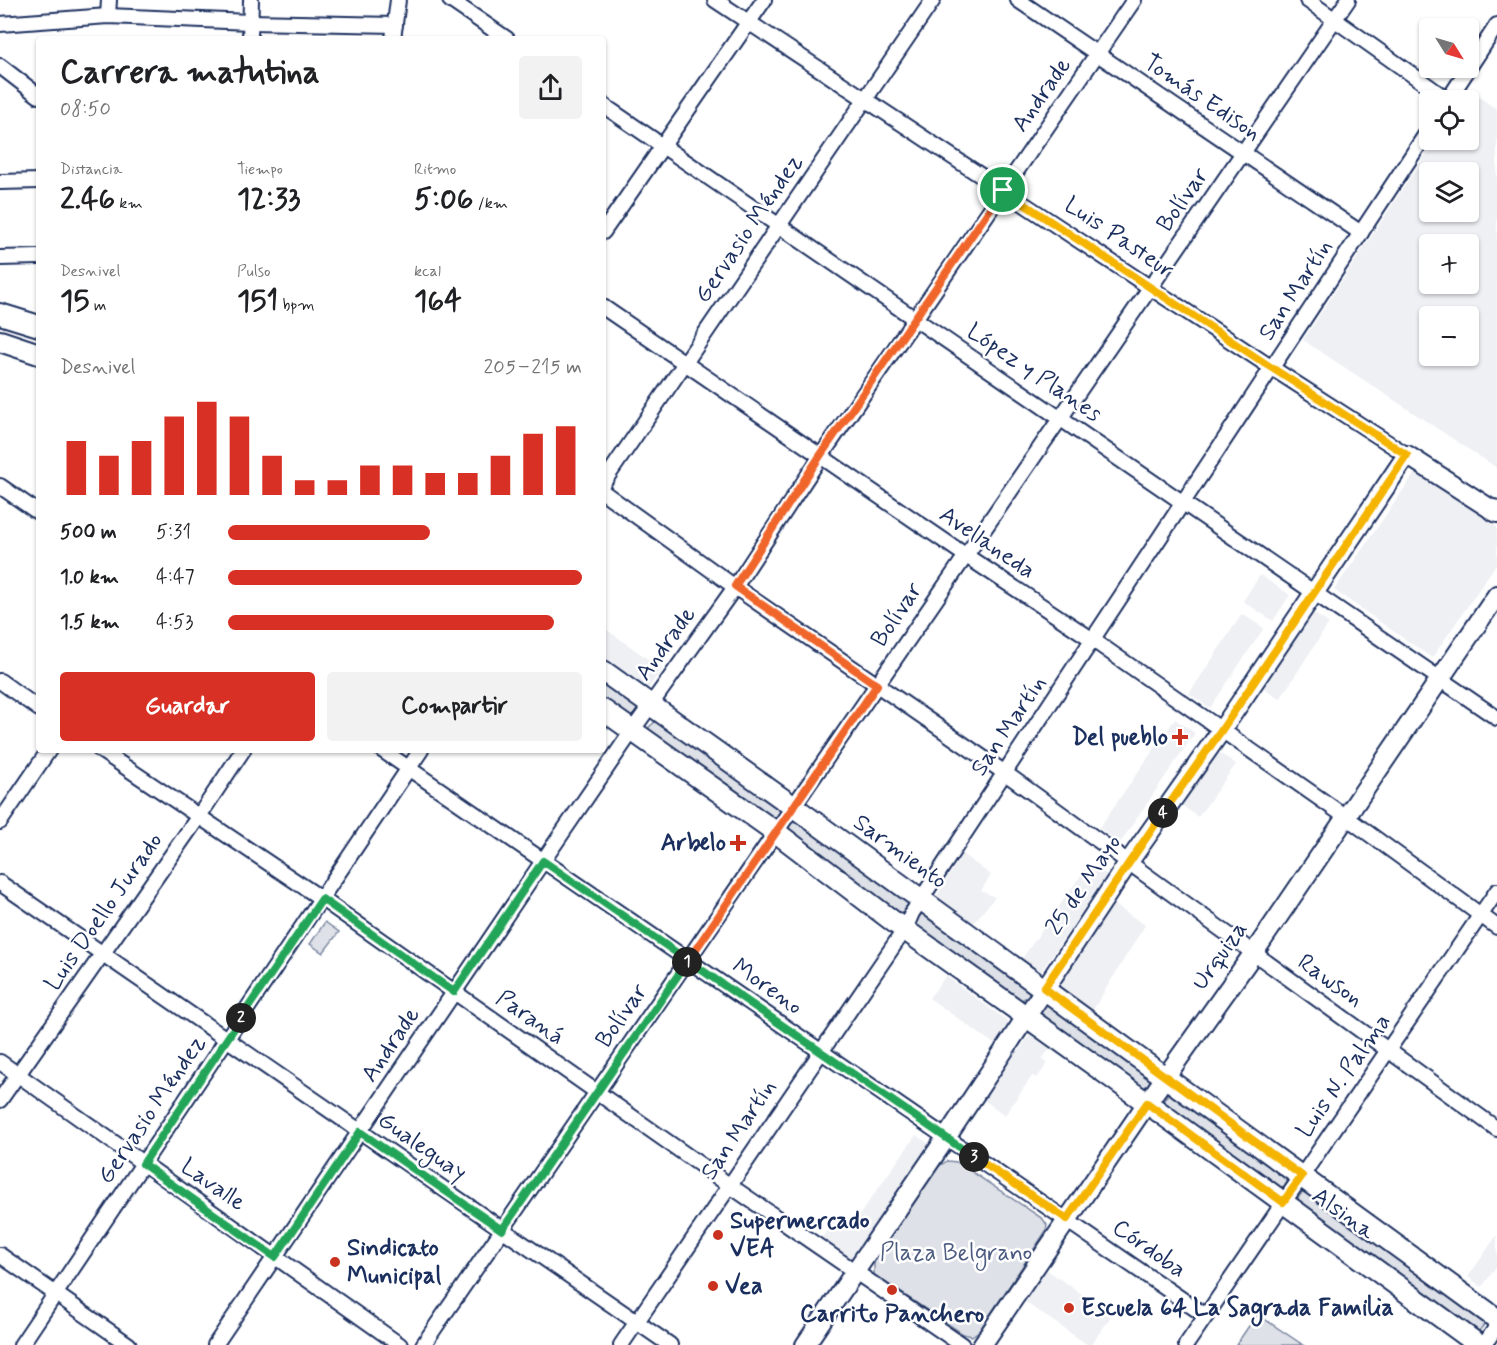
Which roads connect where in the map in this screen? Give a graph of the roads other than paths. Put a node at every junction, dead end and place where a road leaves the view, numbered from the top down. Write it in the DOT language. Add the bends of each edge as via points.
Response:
graph roads {
  1 [pos="109,0"];
  2 [pos="251,0"];
  3 [pos="398,0"];
  4 [pos="450,0"];
  5 [pos="715,0"];
  6 [pos="764,0"];
  7 [pos="933,0"];
  8 [pos="1018,0"];
  9 [pos="1134,0"];
  10 [pos="1306,0"];
  11 [pos="1348,0"];
  12 [pos="108,16"];
  13 [pos="1335,20"];
  14 [pos="250,22"];
  15 [pos="749,22"];
  16 [pos="0,24"];
  17 [pos="395,25"];
  18 [pos="1497,25"];
  19 [pos="250,36"];
  20 [pos="393,36"];
  21 [pos="503,36"];
  22 [pos="1097,54"];
  23 [pos="0,66"];
  24 [pos="1434,90"];
  25 [pos="1455,90"];
  26 [pos="36,94"];
  27 [pos="865,99"];
  28 [pos="606,107"];
  29 [pos="1419,144"];
  30 [pos="663,146"];
  31 [pos="1243,153"];
  32 [pos="36,181"];
  33 [pos="0,182"];
  34 [pos="1003,190"];
  35 [pos="779,226"];
  36 [pos="606,228"];
  37 [pos="1360,233"];
  38 [pos="36,257"];
  39 [pos="0,258"];
  40 [pos="1150,288"];
  41 [pos="606,309"];
  42 [pos="0,314"];
  43 [pos="915,319"];
  44 [pos="36,325"];
  45 [pos="0,341"];
  46 [pos="36,353"];
  47 [pos="685,363"];
  48 [pos="1272,368"];
  49 [pos="1060,418"];
  50 [pos="1407,455"];
  51 [pos="820,456"];
  52 [pos="606,479"];
  53 [pos="0,486"];
  54 [pos="606,494"];
  55 [pos="1183,502"];
  56 [pos="36,511"];
  57 [pos="1496,511"];
  58 [pos="965,555"];
  59 [pos="735,586"];
  60 [pos="1314,593"];
  61 [pos="1497,595"];
  62 [pos="1093,640"];
  63 [pos="606,673"];
  64 [pos="1440,679"];
  65 [pos="0,681"];
  66 [pos="877,685"];
  67 [pos="650,704"];
  68 [pos="36,707"];
  69 [pos="606,712"];
  70 [pos="1497,718"];
  71 [pos="632,731"];
  72 [pos="1221,731"];
  73 [pos="47,753"];
  74 [pos="104,753"];
  75 [pos="241,753"];
  76 [pos="386,753"];
  77 [pos="419,753"];
  78 [pos="408,768"];
  79 [pos="1005,773"];
  80 [pos="794,807"];
  81 [pos="199,816"];
  82 [pos="1346,817"];
  83 [pos="0,822"];
  84 [pos="777,833"];
  85 [pos="543,861"];
  86 [pos="1128,863"];
  87 [pos="0,884"];
  88 [pos="1497,891"];
  89 [pos="322,899"];
  90 [pos="921,899"];
  91 [pos="1481,915"];
  92 [pos="1497,927"];
  93 [pos="905,929"];
  94 [pos="101,953"];
  95 [pos="1253,954"];
  96 [pos="688,960"];
  97 [pos="1044,988"];
  98 [pos="454,992"];
  99 [pos="1025,1015"];
  100 [pos="226,1040"];
  101 [pos="820,1051"];
  102 [pos="1389,1051"];
  103 [pos="0,1062"];
  104 [pos="18,1075"];
  105 [pos="1166,1076"];
  106 [pos="597,1092"];
  107 [pos="0,1100"];
  108 [pos="1147,1103"];
  109 [pos="1497,1129"];
  110 [pos="360,1132"];
  111 [pos="946,1138"];
  112 [pos="143,1164"];
  113 [pos="1302,1176"];
  114 [pos="729,1185"];
  115 [pos="1283,1202"];
  116 [pos="1067,1219"];
  117 [pos="502,1230"];
  118 [pos="0,1255"];
  119 [pos="275,1257"];
  120 [pos="855,1272"];
  121 [pos="55,1293"];
  122 [pos="1206,1316"];
  123 [pos="1497,1319"];
  124 [pos="636,1322"];
  125 [pos="1497,1326"];
  126 [pos="21,1345"];
  127 [pos="129,1345"];
  128 [pos="215,1345"];
  129 [pos="400,1345"];
  130 [pos="423,1345"];
  131 [pos="621,1345"];
  132 [pos="670,1345"];
  133 [pos="805,1345"];
  134 [pos="962,1345"];
  135 [pos="982,1345"];
  136 [pos="1186,1345"];
  137 [pos="1479,1345"];
  138 [pos="1484,1345"];
  1 -- 12 [label="street"];
  2 -- 14 [label="street"];
  3 -- 17 [label="street"];
  4 -- 21 [label="street"];
  5 -- 15 [label="street, Luis Pasteur"];
  6 -- 15 [label="street"];
  7 -- 27 [label="street, Gervasio Méndez"];
  8 -- 22 [label="street, Tomás Edison"];
  9 -- 22 [label="street, Andrade"];
  10 -- 13 [label="street"];
  11 -- 13 [label="street, Bolívar"];
  12 -- 14 [label="street"];
  12 -- 16 [label="street"];
  13 -- 24 [label="street"];
  13 -- 31 [label="street, Bolívar"];
  14 -- 17 [label="street"];
  14 -- 19 [label="street"];
  15 -- 27 [label="street, Luis Pasteur"];
  15 -- 30 [label="street"];
  17 -- 20 [label="street"];
  18 -- 25 [label="street"];
  22 -- 31 [label="street, Tomás Edison"];
  22 -- 34 [label="street, Andrade"];
  23 -- 26 [label="street"];
  27 -- 34 [label="street, Luis Pasteur"];
  27 -- 35 [label="street, Gervasio Méndez"];
  28 -- 30 [label="street, López y Planes"];
  29 -- 37 [label="street, San Martín"];
  30 -- 35 [label="street, López y Planes"];
  30 -- 36 [label="street"];
  31 -- 37 [label="street, Tomás Edison"];
  31 -- 40 [label="street, Bolívar"];
  32 -- 33 [label="street"];
  34 -- 40 [label="street, Luis Pasteur"];
  34 -- 43 [label="street, Andrade"];
  35 -- 43 [label="street, López y Planes"];
  35 -- 47 [label="street, Gervasio Méndez"];
  37 -- 48 [label="street, San Martín"];
  38 -- 39 [label="street"];
  40 -- 48 [label="street, Luis Pasteur"];
  40 -- 49 [label="street, Bolívar"];
  41 -- 47 [label="street, Avellaneda"];
  42 -- 44 [label="main road"];
  43 -- 49 [label="street, López y Planes"];
  43 -- 51 [label="street, Andrade"];
  45 -- 46 [label="main road"];
  47 -- 51 [label="street, Avellaneda"];
  47 -- 52 [label="street, Gervasio Méndez"];
  48 -- 50 [label="street, Luis Pasteur"];
  48 -- 55 [label="street, San Martín"];
  49 -- 55 [label="street, López y Planes"];
  49 -- 58 [label="street, Bolívar"];
  50 -- 57 [label="street, Luis Pasteur"];
  50 -- 60 [label="street, 25 de Mayo"];
  51 -- 58 [label="street, Avellaneda"];
  51 -- 59 [label="street, Andrade"];
  53 -- 56 [label="street"];
  54 -- 59 [label="street, Rawson"];
  55 -- 60 [label="street, López y Planes"];
  55 -- 62 [label="street, San Martín"];
  58 -- 62 [label="street, Avellaneda"];
  58 -- 66 [label="street, Bolívar"];
  59 -- 66 [label="street, Rawson"];
  59 -- 67 [label="street, Andrade"];
  60 -- 64 [label="street, López y Planes"];
  60 -- 72 [label="street, 25 de Mayo"];
  61 -- 64 [label="street, Urquiza"];
  62 -- 72 [label="street, Avellaneda"];
  62 -- 79 [label="street, San Martín"];
  63 -- 67 [label="main road, Sarmiento"];
  64 -- 70 [label="street, López y Planes"];
  64 -- 82 [label="street, Urquiza"];
  65 -- 68 [label="street"];
  66 -- 79 [label="street, Rawson"];
  66 -- 80 [label="street, Bolívar"];
  67 -- 71 [label="street, Andrade"];
  67 -- 80 [label="main road, Sarmiento"];
  69 -- 71 [label="main road"];
  71 -- 84 [label="main road"];
  71 -- 85 [label="street, Andrade"];
  72 -- 82 [label="street, Avellaneda"];
  72 -- 86 [label="street, 25 de Mayo"];
  73 -- 83 [label="street"];
  74 -- 81 [label="street, Paraná"];
  75 -- 81 [label="street, Luis Doello Jurado"];
  76 -- 78 [label="street, Moreno"];
  77 -- 78 [label="street, Gervasio Méndez"];
  78 -- 85 [label="street, Moreno"];
  78 -- 89 [label="street, Gervasio Méndez"];
  79 -- 86 [label="street, Rawson"];
  79 -- 90 [label="street, San Martín"];
  80 -- 84 [label="street, Bolívar"];
  80 -- 90 [label="main road, Sarmiento"];
  81 -- 89 [label="street, Paraná"];
  81 -- 94 [label="street, Luis Doello Jurado"];
  82 -- 91 [label="street, Avellaneda"];
  82 -- 95 [label="street, Urquiza"];
  84 -- 93 [label="main road"];
  84 -- 96 [label="street, Bolívar"];
  85 -- 96 [label="street, Moreno"];
  85 -- 98 [label="street, Andrade"];
  86 -- 95 [label="street, Rawson"];
  86 -- 97 [label="street, 25 de Mayo"];
  87 -- 94 [label="street, Gualeguay"];
  88 -- 91 [label="street, Luis N. Palma"];
  89 -- 98 [label="street, Paraná"];
  89 -- 100 [label="street, Gervasio Méndez"];
  90 -- 93 [label="street, San Martín"];
  90 -- 97 [label="main road, Sarmiento"];
  91 -- 92 [label="street, Avellaneda"];
  91 -- 102 [label="street, Luis N. Palma"];
  93 -- 99 [label="main road"];
  93 -- 101 [label="street, San Martín"];
  94 -- 100 [label="street, Gualeguay"];
  94 -- 104 [label="street, Luis Doello Jurado"];
  95 -- 102 [label="street, Rawson"];
  95 -- 105 [label="street, Urquiza"];
  96 -- 101 [label="street, Moreno"];
  96 -- 106 [label="street, Bolívar"];
  97 -- 99 [label="street, 25 de Mayo"];
  97 -- 105 [label="main road, Sarmiento"];
  98 -- 106 [label="street, Paraná"];
  98 -- 110 [label="street, Andrade"];
  99 -- 108 [label="main road"];
  99 -- 111 [label="street, 25 de Mayo"];
  100 -- 110 [label="street, Gualeguay"];
  100 -- 112 [label="street, Gervasio Méndez"];
  101 -- 111 [label="street, Moreno"];
  101 -- 114 [label="street, San Martín"];
  102 -- 109 [label="street, Rawson"];
  102 -- 113 [label="street, Luis N. Palma"];
  103 -- 104 [label="street, Lavalle"];
  104 -- 107 [label="street, Luis Doello Jurado"];
  104 -- 112 [label="street, Lavalle"];
  105 -- 108 [label="street, Urquiza"];
  105 -- 113 [label="main road, Alsina"];
  106 -- 114 [label="street, Paraná"];
  106 -- 117 [label="street, Bolívar"];
  108 -- 115 [label="main road, Alsina"];
  108 -- 116 [label="street, Urquiza"];
  110 -- 117 [label="street, Gualeguay"];
  110 -- 119 [label="street, Andrade"];
  111 -- 116 [label="street, Moreno"];
  111 -- 120 [label="street, 25 de Mayo"];
  112 -- 119 [label="street, Lavalle"];
  112 -- 121 [label="street, Gervasio Méndez"];
  113 -- 115 [label="street, Luis N. Palma"];
  113 -- 123 [label="main road, Alsina"];
  114 -- 120 [label="street, Paraná"];
  114 -- 124 [label="street, San Martín"];
  115 -- 122 [label="street, Luis N. Palma"];
  115 -- 137 [label="main road, Alsina"];
  116 -- 122 [label="street, Córdoba"];
  116 -- 135 [label="street, Urquiza"];
  117 -- 124 [label="street, Gualeguay"];
  117 -- 130 [label="street, Bolívar"];
  118 -- 121 [label="street"];
  119 -- 128 [label="street, Andrade"];
  119 -- 129 [label="street, Lavalle"];
  120 -- 133 [label="street, 25 de Mayo"];
  120 -- 134 [label="street, Paraná"];
  121 -- 126 [label="street, Gervasio Méndez"];
  121 -- 127 [label="street"];
  122 -- 136 [label="street, Luis N. Palma"];
  124 -- 131 [label="street, San Martín"];
  124 -- 132 [label="street, Gualeguay"];
  125 -- 138 [label="street"];
}
